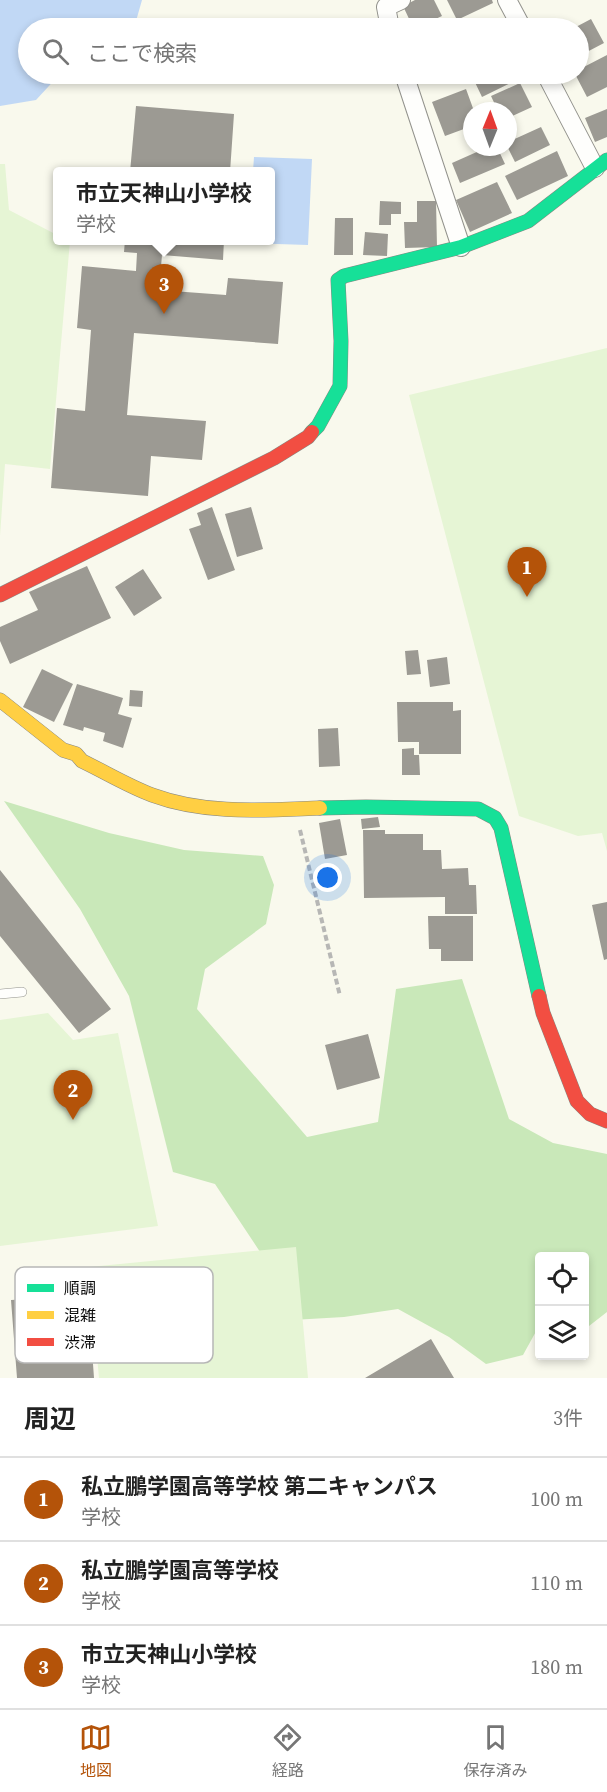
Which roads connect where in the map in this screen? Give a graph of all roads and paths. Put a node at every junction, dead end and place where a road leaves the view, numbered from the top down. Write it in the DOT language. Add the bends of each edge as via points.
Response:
graph roads {
  1 [pos="401,0"];
  2 [pos="507,0"];
  3 [pos="388,18"];
  4 [pos="517,18"];
  5 [pos="407,84"];
  6 [pos="552,84"];
  7 [pos="601,164"];
  8 [pos="461,247"];
  9 [pos="0,595"];
  10 [pos="0,700"];
  11 [pos="295,809"];
  12 [pos="22,992"];
  13 [pos="0,994"];
  14 [pos="340,996"];
  15 [pos="607,1121"];
  1 -- 3 [label="street" via="386,7"];
  2 -- 4 [label="street"];
  5 -- 8 [label="street"];
  6 -- 7 [label="street"];
  7 -- 8 [label="street" via="528,221"];
  8 -- 9 [label="street" via="339,280 340,386 308,437 274,458"];
  10 -- 11 [label="street" via="63,750 152,795 193,806 243,811"];
  11 -- 14 [label="path"];
  11 -- 15 [label="street" via="478,809 495,818 501,828 543,1013 577,1101 586,1112"];
  12 -- 13 [label="lane"];
}
